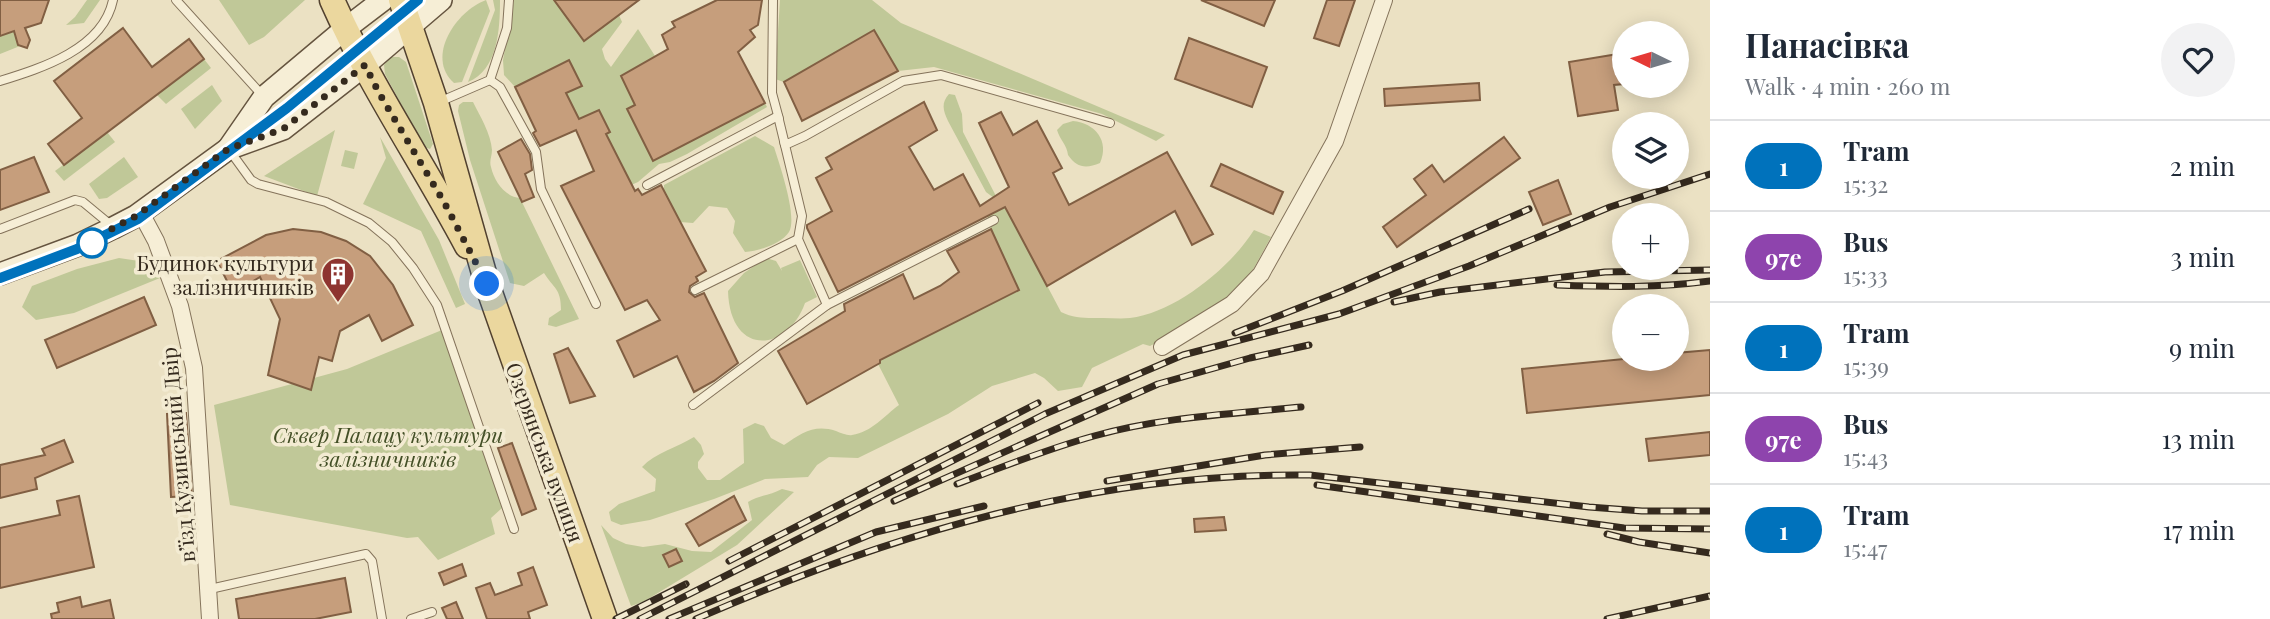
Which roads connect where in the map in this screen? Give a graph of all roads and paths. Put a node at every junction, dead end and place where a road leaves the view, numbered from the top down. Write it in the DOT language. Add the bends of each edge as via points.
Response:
graph roads {
  1 [pos="113,0"];
  2 [pos="176,0"];
  3 [pos="332,0"];
  4 [pos="383,0"];
  5 [pos="401,0"];
  6 [pos="441,0"];
  7 [pos="509,0"];
  8 [pos="774,0"];
  9 [pos="1384,0"];
  10 [pos="411,26"];
  11 [pos="345,29"];
  12 [pos="365,65"];
  13 [pos="490,80"];
  14 [pos="0,81"];
  15 [pos="264,97"];
  16 [pos="436,103"];
  17 [pos="778,116"];
  18 [pos="1110,123"];
  19 [pos="785,145"];
  20 [pos="228,149"];
  21 [pos="648,185"];
  22 [pos="141,213"];
  23 [pos="994,220"];
  24 [pos="113,228"];
  25 [pos="0,229"];
  26 [pos="798,239"];
  27 [pos="0,274"];
  28 [pos="487,284"];
  29 [pos="695,290"];
  30 [pos="596,304"];
  31 [pos="827,305"];
  32 [pos="1162,347"];
  33 [pos="692,405"];
  34 [pos="513,529"];
  35 [pos="210,589"];
  36 [pos="432,612"];
  37 [pos="210,619"];
  38 [pos="382,619"];
  39 [pos="411,619"];
  40 [pos="605,619"];
  1 -- 14 [label="lane" via="105,23 68,54"];
  2 -- 15 [label="lane"];
  3 -- 11 [label="main road, Озерянська вулиця"];
  4 -- 11 [label="street"];
  5 -- 10 [label="main road, Озерянська вулиця"];
  6 -- 10 [label="street"];
  7 -- 13 [label="lane" via="507,27"];
  8 -- 17 [label="lane" via="772,93"];
  9 -- 32 [label="street" via="1335,141 1261,274 1232,304"];
  10 -- 12 [label="street"];
  10 -- 16 [label="main road, Озерянська вулиця"];
  11 -- 12 [label="main road, Озерянська вулиця"];
  11 -- 15 [label="street"];
  12 -- 20 [label="street" via="283,129"];
  12 -- 28 [label="main road, Озерянська вулиця"];
  13 -- 16 [label="lane"];
  13 -- 30 [label="lane" via="500,87 536,152 541,189"];
  15 -- 20 [label="street"];
  16 -- 28 [label="main road, Озерянська вулиця"];
  17 -- 19 [label="lane"];
  17 -- 21 [label="lane"];
  18 -- 19 [label="lane" via="941,75 903,81"];
  19 -- 26 [label="lane" via="802,216"];
  20 -- 22 [label="street"];
  20 -- 34 [label="lane" via="258,184 327,202 369,223 413,268 437,305"];
  22 -- 24 [label="street"];
  22 -- 35 [label="street, в’їзд Кузинський Двір" via="180,306 194,368"];
  23 -- 31 [label="lane"];
  24 -- 25 [label="lane" via="75,200"];
  24 -- 27 [label="street"];
  26 -- 29 [label="lane"];
  26 -- 31 [label="lane"];
  28 -- 40 [label="main road, Озерянська вулиця"];
  31 -- 33 [label="lane"];
  35 -- 37 [label="street, в’їзд Кузинський Двір"];
  35 -- 38 [label="lane" via="366,554 372,561"];
  36 -- 39 [label="lane"];
}
